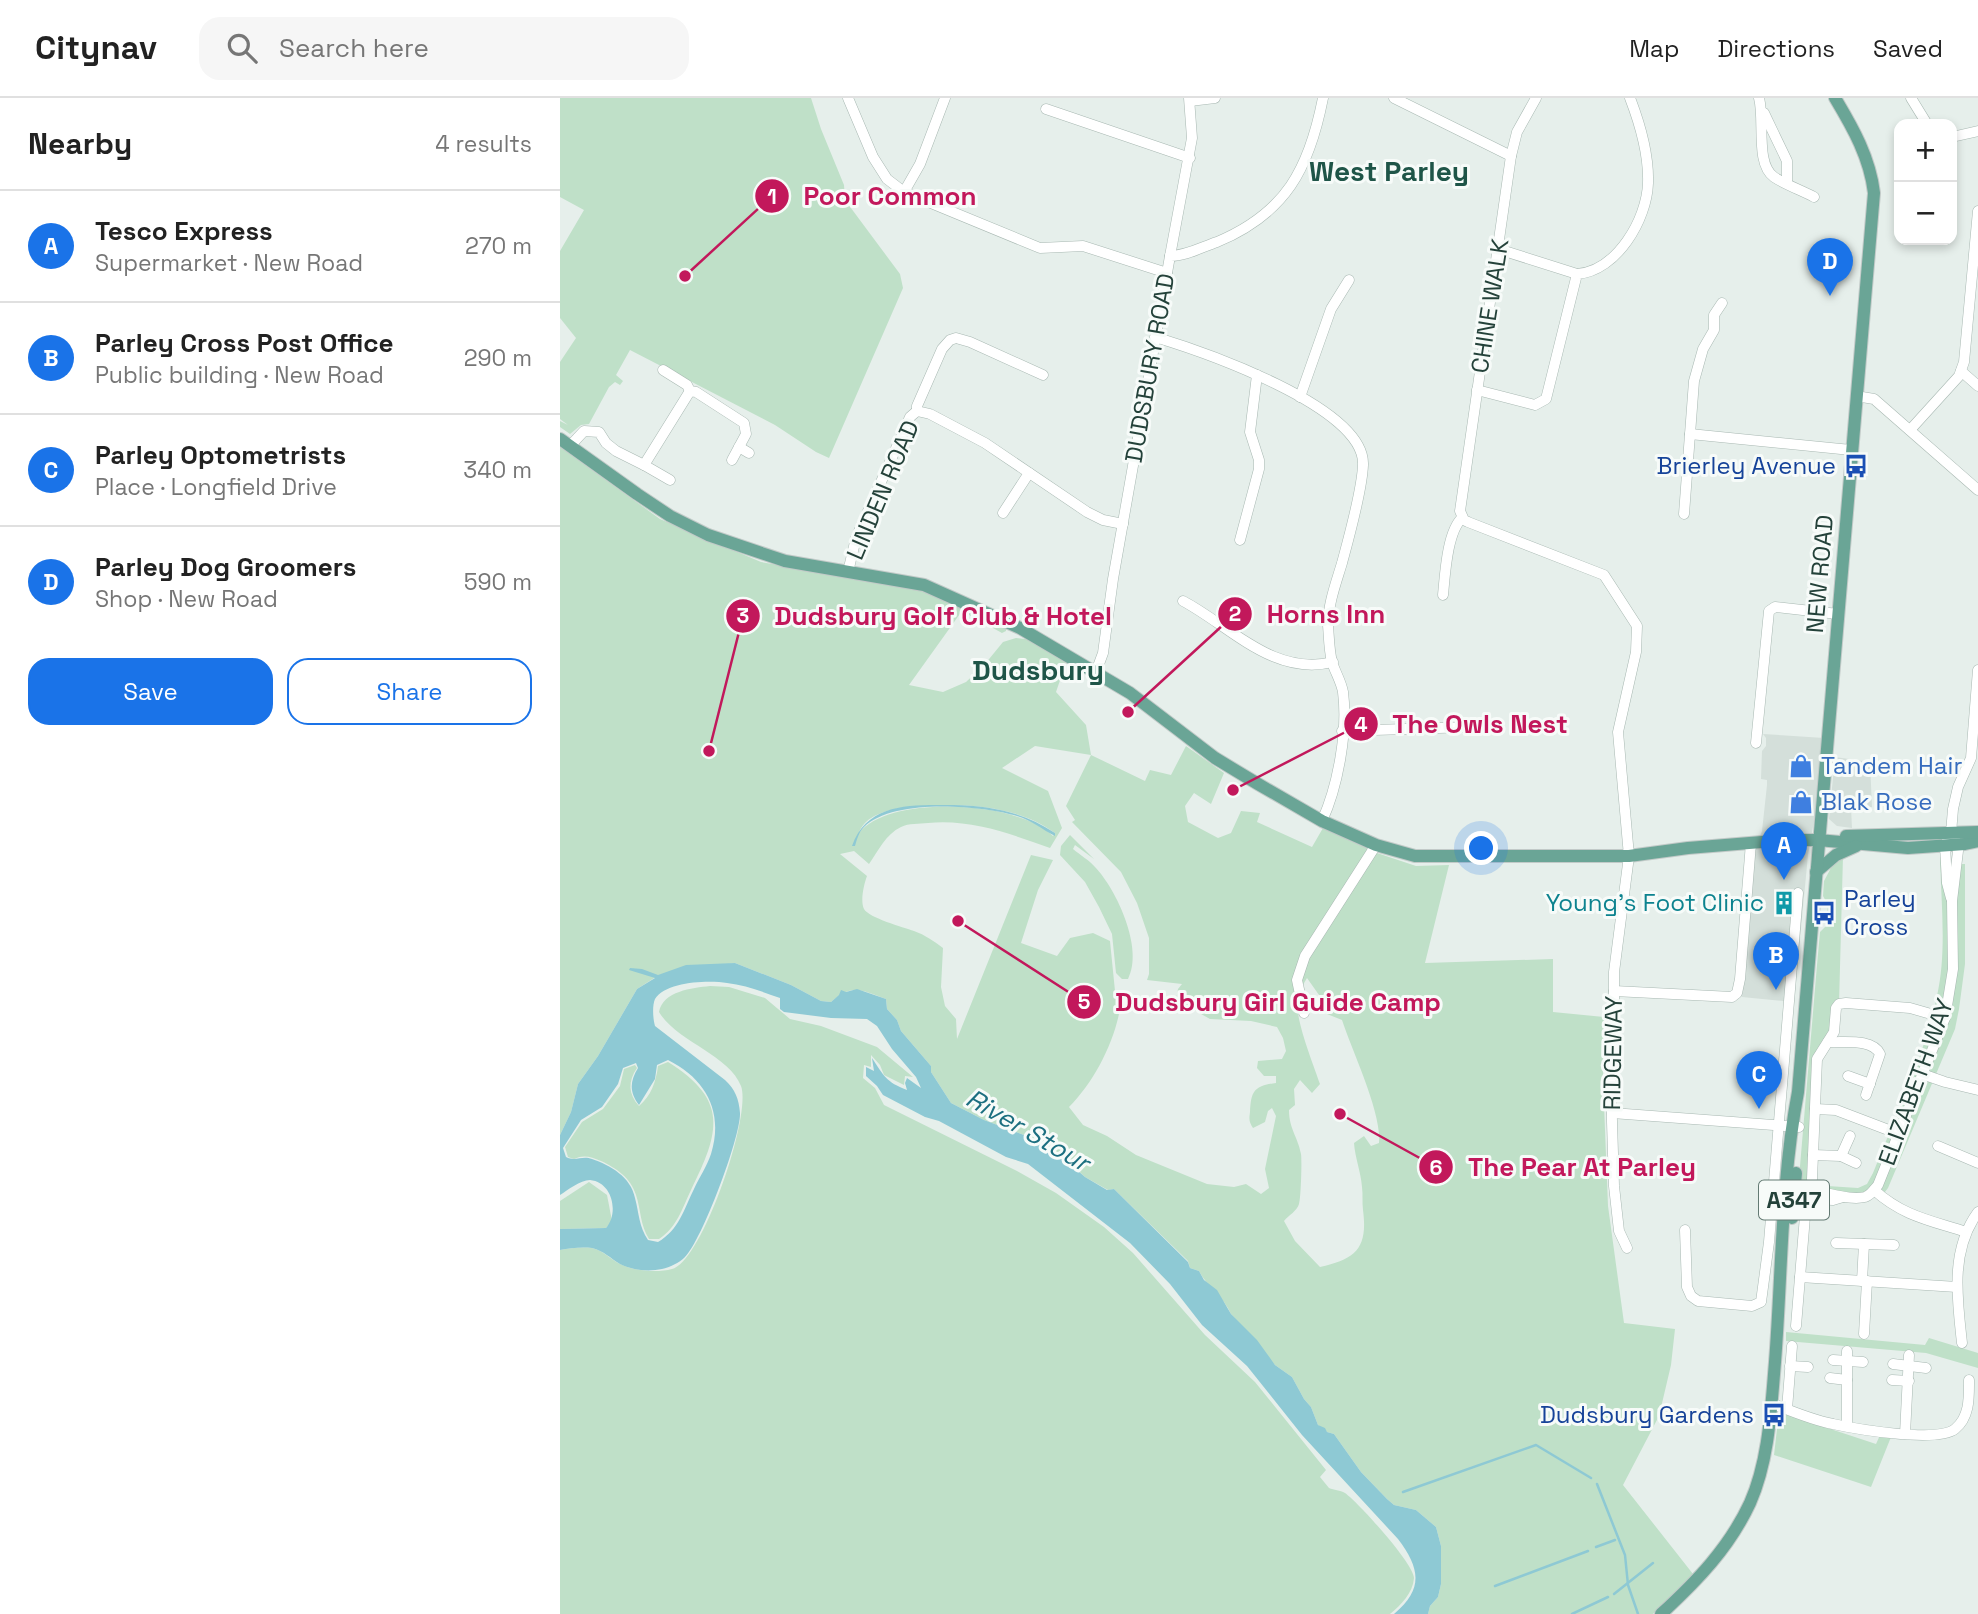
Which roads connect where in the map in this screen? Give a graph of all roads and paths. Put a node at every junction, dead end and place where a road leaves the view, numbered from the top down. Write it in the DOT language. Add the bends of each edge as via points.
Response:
graph roads {
  1 [pos="848,98"];
  2 [pos="946,98"];
  3 [pos="1215,98"];
  4 [pos="1323,98"];
  5 [pos="1394,98"];
  6 [pos="1536,98"];
  7 [pos="1630,98"];
  8 [pos="1759,98"];
  9 [pos="1835,98"];
  10 [pos="1911,98"];
  11 [pos="1189,99"];
  12 [pos="1046,109"];
  13 [pos="1762,110"];
  14 [pos="1924,119"];
  15 [pos="1978,131"];
  16 [pos="1957,136"];
  17 [pos="1511,156"];
  18 [pos="1189,158"];
  19 [pos="1787,183"];
  20 [pos="904,192"];
  21 [pos="1814,197"];
  22 [pos="1978,211"];
  23 [pos="1498,249"];
  24 [pos="1170,256"];
  25 [pos="1167,273"];
  26 [pos="1577,274"];
  27 [pos="1349,280"];
  28 [pos="1722,303"];
  29 [pos="1155,337"];
  30 [pos="663,370"];
  31 [pos="1961,371"];
  32 [pos="1043,375"];
  33 [pos="1257,375"];
  34 [pos="1978,386"];
  35 [pos="1477,390"];
  36 [pos="690,391"];
  37 [pos="1300,397"];
  38 [pos="1856,397"];
  39 [pos="917,411"];
  40 [pos="1910,430"];
  41 [pos="1690,434"];
  42 [pos="565,442"];
  43 [pos="739,447"];
  44 [pos="1852,450"];
  45 [pos="749,453"];
  46 [pos="732,460"];
  47 [pos="644,465"];
  48 [pos="1029,473"];
  49 [pos="670,480"];
  50 [pos="1978,490"];
  51 [pos="1003,513"];
  52 [pos="1684,514"];
  53 [pos="1462,518"];
  54 [pos="1123,524"];
  55 [pos="1240,540"];
  56 [pos="848,572"];
  57 [pos="1443,595"];
  58 [pos="1183,601"];
  59 [pos="1838,614"];
  60 [pos="1333,662"];
  61 [pos="1978,670"];
  62 [pos="1096,672"];
  63 [pos="1470,727"];
  64 [pos="1342,731"];
  65 [pos="1756,743"];
  66 [pos="1322,821"];
  67 [pos="1978,832"];
  68 [pos="1785,840"];
  69 [pos="1816,840"];
  70 [pos="1951,841"];
  71 [pos="1978,841"];
  72 [pos="1751,843"];
  73 [pos="1860,844"];
  74 [pos="1376,845"];
  75 [pos="1629,856"];
  76 [pos="1812,857"];
  77 [pos="1816,872"];
  78 [pos="1798,893"];
  79 [pos="1614,991"];
  80 [pos="1806,997"];
  81 [pos="1304,1013"];
  82 [pos="1945,1018"];
  83 [pos="1828,1042"];
  84 [pos="1923,1074"];
  85 [pos="1848,1076"];
  86 [pos="1870,1084"];
  87 [pos="1978,1090"];
  88 [pos="1866,1095"];
  89 [pos="1815,1109"];
  90 [pos="1612,1113"];
  91 [pos="1790,1127"];
  92 [pos="1899,1134"];
  93 [pos="1850,1136"];
  94 [pos="1938,1146"];
  95 [pos="1813,1155"];
  96 [pos="1841,1156"];
  97 [pos="1856,1163"];
  98 [pos="1978,1163"];
  99 [pos="1811,1179"];
  100 [pos="1874,1190"];
  101 [pos="1791,1194"];
  102 [pos="1978,1212"];
  103 [pos="1805,1216"];
  104 [pos="1685,1230"];
  105 [pos="1966,1232"];
  106 [pos="1836,1243"];
  107 [pos="1864,1244"];
  108 [pos="1894,1245"];
  109 [pos="1628,1248"];
  110 [pos="1800,1277"];
  111 [pos="1864,1281"];
  112 [pos="1957,1287"];
  113 [pos="1796,1326"];
  114 [pos="1864,1334"];
  115 [pos="1962,1343"];
  116 [pos="1792,1346"];
  117 [pos="1847,1356"];
  118 [pos="1833,1360"];
  119 [pos="1909,1360"];
  120 [pos="1863,1362"];
  121 [pos="1893,1364"];
  122 [pos="1790,1367"];
  123 [pos="1808,1367"];
  124 [pos="1926,1368"];
  125 [pos="1830,1378"];
  126 [pos="1847,1380"];
  127 [pos="1892,1380"];
  128 [pos="1969,1380"];
  129 [pos="1909,1381"];
  130 [pos="1771,1403"];
  131 [pos="1787,1409"];
  132 [pos="1847,1426"];
  133 [pos="1905,1434"];
  134 [pos="1661,1614"];
  1 -- 20 [label="street" via="873,157 887,180"];
  2 -- 20 [label="street"];
  3 -- 11 [label="street"];
  4 -- 24 [label="street, DUDSBURY ROAD" via="1311,146 1280,201 1243,230"];
  5 -- 17 [label="street"];
  6 -- 17 [label="street, CHINE WALK" via="1517,132"];
  7 -- 26 [label="street" via="1643,142 1647,195 1618,253 1605,265"];
  8 -- 13 [label="street"];
  9 -- 38 [label="main road, NEW ROAD" via="1858,138 1874,194"];
  10 -- 14 [label="street"];
  11 -- 18 [label="street"];
  12 -- 18 [label="street"];
  13 -- 19 [label="street" via="1787,161"];
  13 -- 19 [label="street" via="1764,164 1773,177"];
  15 -- 16 [label="street"];
  17 -- 23 [label="street, CHINE WALK"];
  18 -- 24 [label="street"];
  19 -- 21 [label="street"];
  20 -- 25 [label="street" via="1040,248 1083,246"];
  22 -- 31 [label="street"];
  23 -- 26 [label="street"];
  23 -- 35 [label="street, CHINE WALK"];
  24 -- 25 [label="street, DUDSBURY ROAD"];
  25 -- 29 [label="street, DUDSBURY ROAD"];
  26 -- 35 [label="street" via="1544,401 1535,405"];
  27 -- 37 [label="street" via="1331,309"];
  28 -- 41 [label="street" via="1694,381"];
  29 -- 33 [label="street"];
  29 -- 54 [label="street, DUDSBURY ROAD"];
  30 -- 36 [label="street"];
  31 -- 34 [label="street"];
  31 -- 40 [label="street"];
  32 -- 39 [label="street" via="963,339 950,340"];
  33 -- 37 [label="street"];
  33 -- 55 [label="street" via="1250,432 1259,469"];
  35 -- 53 [label="street, CHINE WALK" via="1460,502"];
  36 -- 43 [label="street" via="744,423 747,434"];
  36 -- 47 [label="street"];
  37 -- 60 [label="street" via="1347,429 1363,456 1345,553 1329,608"];
  38 -- 40 [label="street" via="1874,399"];
  38 -- 44 [label="main road, NEW ROAD"];
  39 -- 48 [label="street, LINDEN ROAD" via="985,443"];
  39 -- 56 [label="street, LINDEN ROAD" via="910,417 856,538"];
  40 -- 50 [label="street"];
  41 -- 44 [label="street"];
  41 -- 52 [label="street"];
  42 -- 47 [label="street" via="592,430 616,451"];
  42 -- 56 [label="main road" via="670,516 708,535 764,555"];
  43 -- 45 [label="street"];
  43 -- 46 [label="street"];
  44 -- 59 [label="main road, NEW ROAD"];
  47 -- 49 [label="street"];
  48 -- 51 [label="street"];
  48 -- 54 [label="street, LINDEN ROAD" via="1087,512"];
  53 -- 57 [label="street, CHINE WALK" via="1450,549"];
  53 -- 75 [label="street" via="1604,575 1637,626 1636,652 1618,732"];
  54 -- 62 [label="street, DUDSBURY ROAD"];
  56 -- 62 [label="main road" via="924,586 1020,628"];
  58 -- 60 [label="street" via="1260,651 1287,662"];
  59 -- 65 [label="street" via="1774,607 1769,611"];
  59 -- 69 [label="main road, NEW ROAD"];
  60 -- 64 [label="street" via="1343,692"];
  61 -- 70 [label="street, ELIZABETH WAY" via="1971,758 1958,787"];
  62 -- 66 [label="main road" via="1215,758"];
  63 -- 64 [label="street"];
  64 -- 66 [label="street" via="1334,787"];
  66 -- 74 [label="main road"];
  67 -- 70 [label="main road"];
  68 -- 69 [label="main road"];
  68 -- 72 [label="main road"];
  68 -- 76 [label="main road" via="1802,845"];
  69 -- 70 [label="main road"];
  69 -- 73 [label="main road"];
  69 -- 76 [label="main road, NEW ROAD"];
  69 -- 77 [label="main road, NEW ROAD / A347"];
  70 -- 71 [label="main road"];
  70 -- 73 [label="main road" via="1908,848"];
  70 -- 82 [label="street, ELIZABETH WAY" via="1957,871 1952,901 1953,969"];
  72 -- 75 [label="main road"];
  72 -- 79 [label="street" via="1737,993 1732,997"];
  73 -- 77 [label="main road" via="1836,855"];
  74 -- 75 [label="main road" via="1415,856"];
  74 -- 81 [label="street" via="1304,956 1297,980"];
  75 -- 79 [label="street, RIDGEWAY"];
  76 -- 80 [label="main road, NEW ROAD" via="1804,952"];
  77 -- 80 [label="main road, NEW ROAD / A347"];
  78 -- 91 [label="street, NEW ROAD"];
  79 -- 90 [label="street, RIDGEWAY"];
  80 -- 91 [label="main road, NEW ROAD / A347" via="1798,1092"];
  82 -- 83 [label="street" via="1910,1008 1839,1004"];
  82 -- 84 [label="street, ELIZABETH WAY"];
  83 -- 86 [label="street" via="1877,1048 1880,1054"];
  83 -- 89 [label="street" via="1817,1059"];
  84 -- 87 [label="street"];
  84 -- 92 [label="street, ELIZABETH WAY"];
  85 -- 86 [label="street"];
  86 -- 88 [label="street"];
  89 -- 92 [label="street" via="1836,1110"];
  89 -- 95 [label="street"];
  90 -- 91 [label="street"];
  90 -- 109 [label="street, RIDGEWAY" via="1619,1231"];
  91 -- 101 [label="main road, NEW ROAD / A347"];
  91 -- 104 [label="street, NEW ROAD" via="1761,1302 1752,1306 1711,1303 1690,1296"];
  92 -- 100 [label="street, ELIZABETH WAY"];
  93 -- 96 [label="street"];
  94 -- 98 [label="street"];
  95 -- 96 [label="street"];
  95 -- 99 [label="street"];
  96 -- 97 [label="street"];
  100 -- 101 [label="street, ELIZABETH WAY" via="1866,1196"];
  100 -- 105 [label="street" via="1906,1213"];
  101 -- 130 [label="main road, NEW ROAD / A347"];
  102 -- 105 [label="street"];
  103 -- 110 [label="street"];
  105 -- 112 [label="street"];
  106 -- 107 [label="street"];
  107 -- 108 [label="street"];
  107 -- 111 [label="street"];
  110 -- 111 [label="street"];
  110 -- 113 [label="street"];
  111 -- 112 [label="street"];
  111 -- 114 [label="street"];
  112 -- 115 [label="street"];
  116 -- 122 [label="street"];
  117 -- 118 [label="street"];
  117 -- 120 [label="street"];
  117 -- 126 [label="street"];
  119 -- 121 [label="street"];
  119 -- 124 [label="street"];
  119 -- 129 [label="street"];
  122 -- 123 [label="street"];
  122 -- 131 [label="street"];
  125 -- 126 [label="street"];
  126 -- 132 [label="street"];
  127 -- 129 [label="street"];
  128 -- 133 [label="street" via="1966,1415 1954,1430 1940,1435"];
  129 -- 133 [label="street"];
  130 -- 131 [label="street"];
  130 -- 134 [label="main road, NEW ROAD / A347" via="1765,1455 1737,1528 1719,1556"];
  131 -- 132 [label="street"];
  132 -- 133 [label="street"];
}
